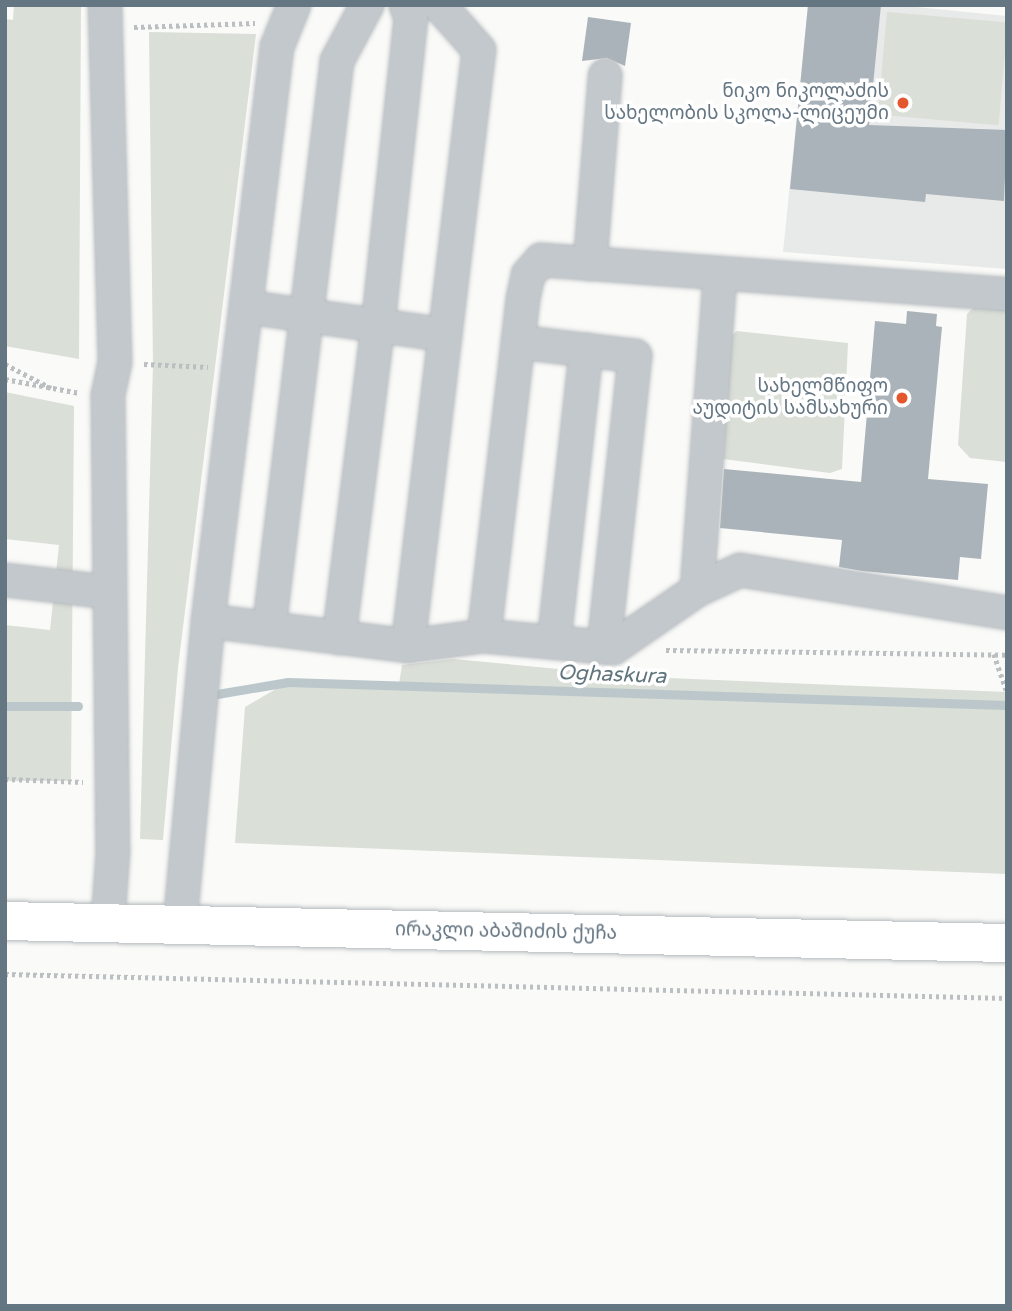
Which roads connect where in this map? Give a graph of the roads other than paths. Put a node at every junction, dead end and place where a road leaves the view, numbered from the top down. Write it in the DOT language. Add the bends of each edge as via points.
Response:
graph roads {
  1 [pos="367,5"];
  2 [pos="406,5"];
  3 [pos="439,5"];
  4 [pos="290,13"];
  5 [pos="105,16"];
  6 [pos="605,76"];
  7 [pos="590,264"];
  8 [pos="720,275"];
  9 [pos="1007,294"];
  10 [pos="246,307"];
  11 [pos="311,316"];
  12 [pos="378,326"];
  13 [pos="445,335"];
  14 [pos="518,342"];
  15 [pos="586,350"];
  16 [pos="5,580"];
  17 [pos="697,590"];
  18 [pos="107,592"];
  19 [pos="1007,613"];
  20 [pos="208,621"];
  21 [pos="269,629"];
  22 [pos="484,636"];
  23 [pos="339,638"];
  24 [pos="554,642"];
  25 [pos="408,646"];
  26 [pos="608,648"];
  27 [pos="5,921"];
  28 [pos="108,923"];
  29 [pos="180,924"];
  30 [pos="1007,943"];
  1 -- 11 [label="street" via="337,61"];
  2 -- 12 [label="street" via="411,18"];
  3 -- 13 [label="street" via="479,51"];
  4 -- 10 [label="street" via="277,47"];
  5 -- 18 [label="street" via="115,362 108,396"];
  6 -- 7 [label="street"];
  7 -- 8 [label="street"];
  7 -- 14 [label="street" via="541,260 527,275"];
  8 -- 9 [label="street"];
  8 -- 17 [label="street"];
  10 -- 11 [label="street"];
  10 -- 20 [label="street"];
  11 -- 12 [label="street"];
  11 -- 21 [label="street"];
  12 -- 13 [label="street"];
  12 -- 23 [label="street"];
  13 -- 25 [label="street"];
  14 -- 15 [label="street"];
  14 -- 22 [label="street"];
  15 -- 24 [label="street"];
  15 -- 26 [label="street" via="635,356"];
  16 -- 18 [label="street"];
  17 -- 19 [label="street" via="740,570"];
  17 -- 26 [label="street"];
  18 -- 28 [label="street" via="112,783"];
  20 -- 21 [label="street"];
  20 -- 29 [label="street"];
  21 -- 23 [label="street"];
  22 -- 24 [label="street"];
  22 -- 25 [label="street"];
  23 -- 25 [label="street"];
  24 -- 26 [label="street"];
  27 -- 28 [label="main road, ირაკლი აბაშიძის ქუჩა"];
  28 -- 29 [label="main road, ირაკლი აბაშიძის ქუჩა"];
  29 -- 30 [label="main road, ირაკლი აბაშიძის ქუჩა"];
}
